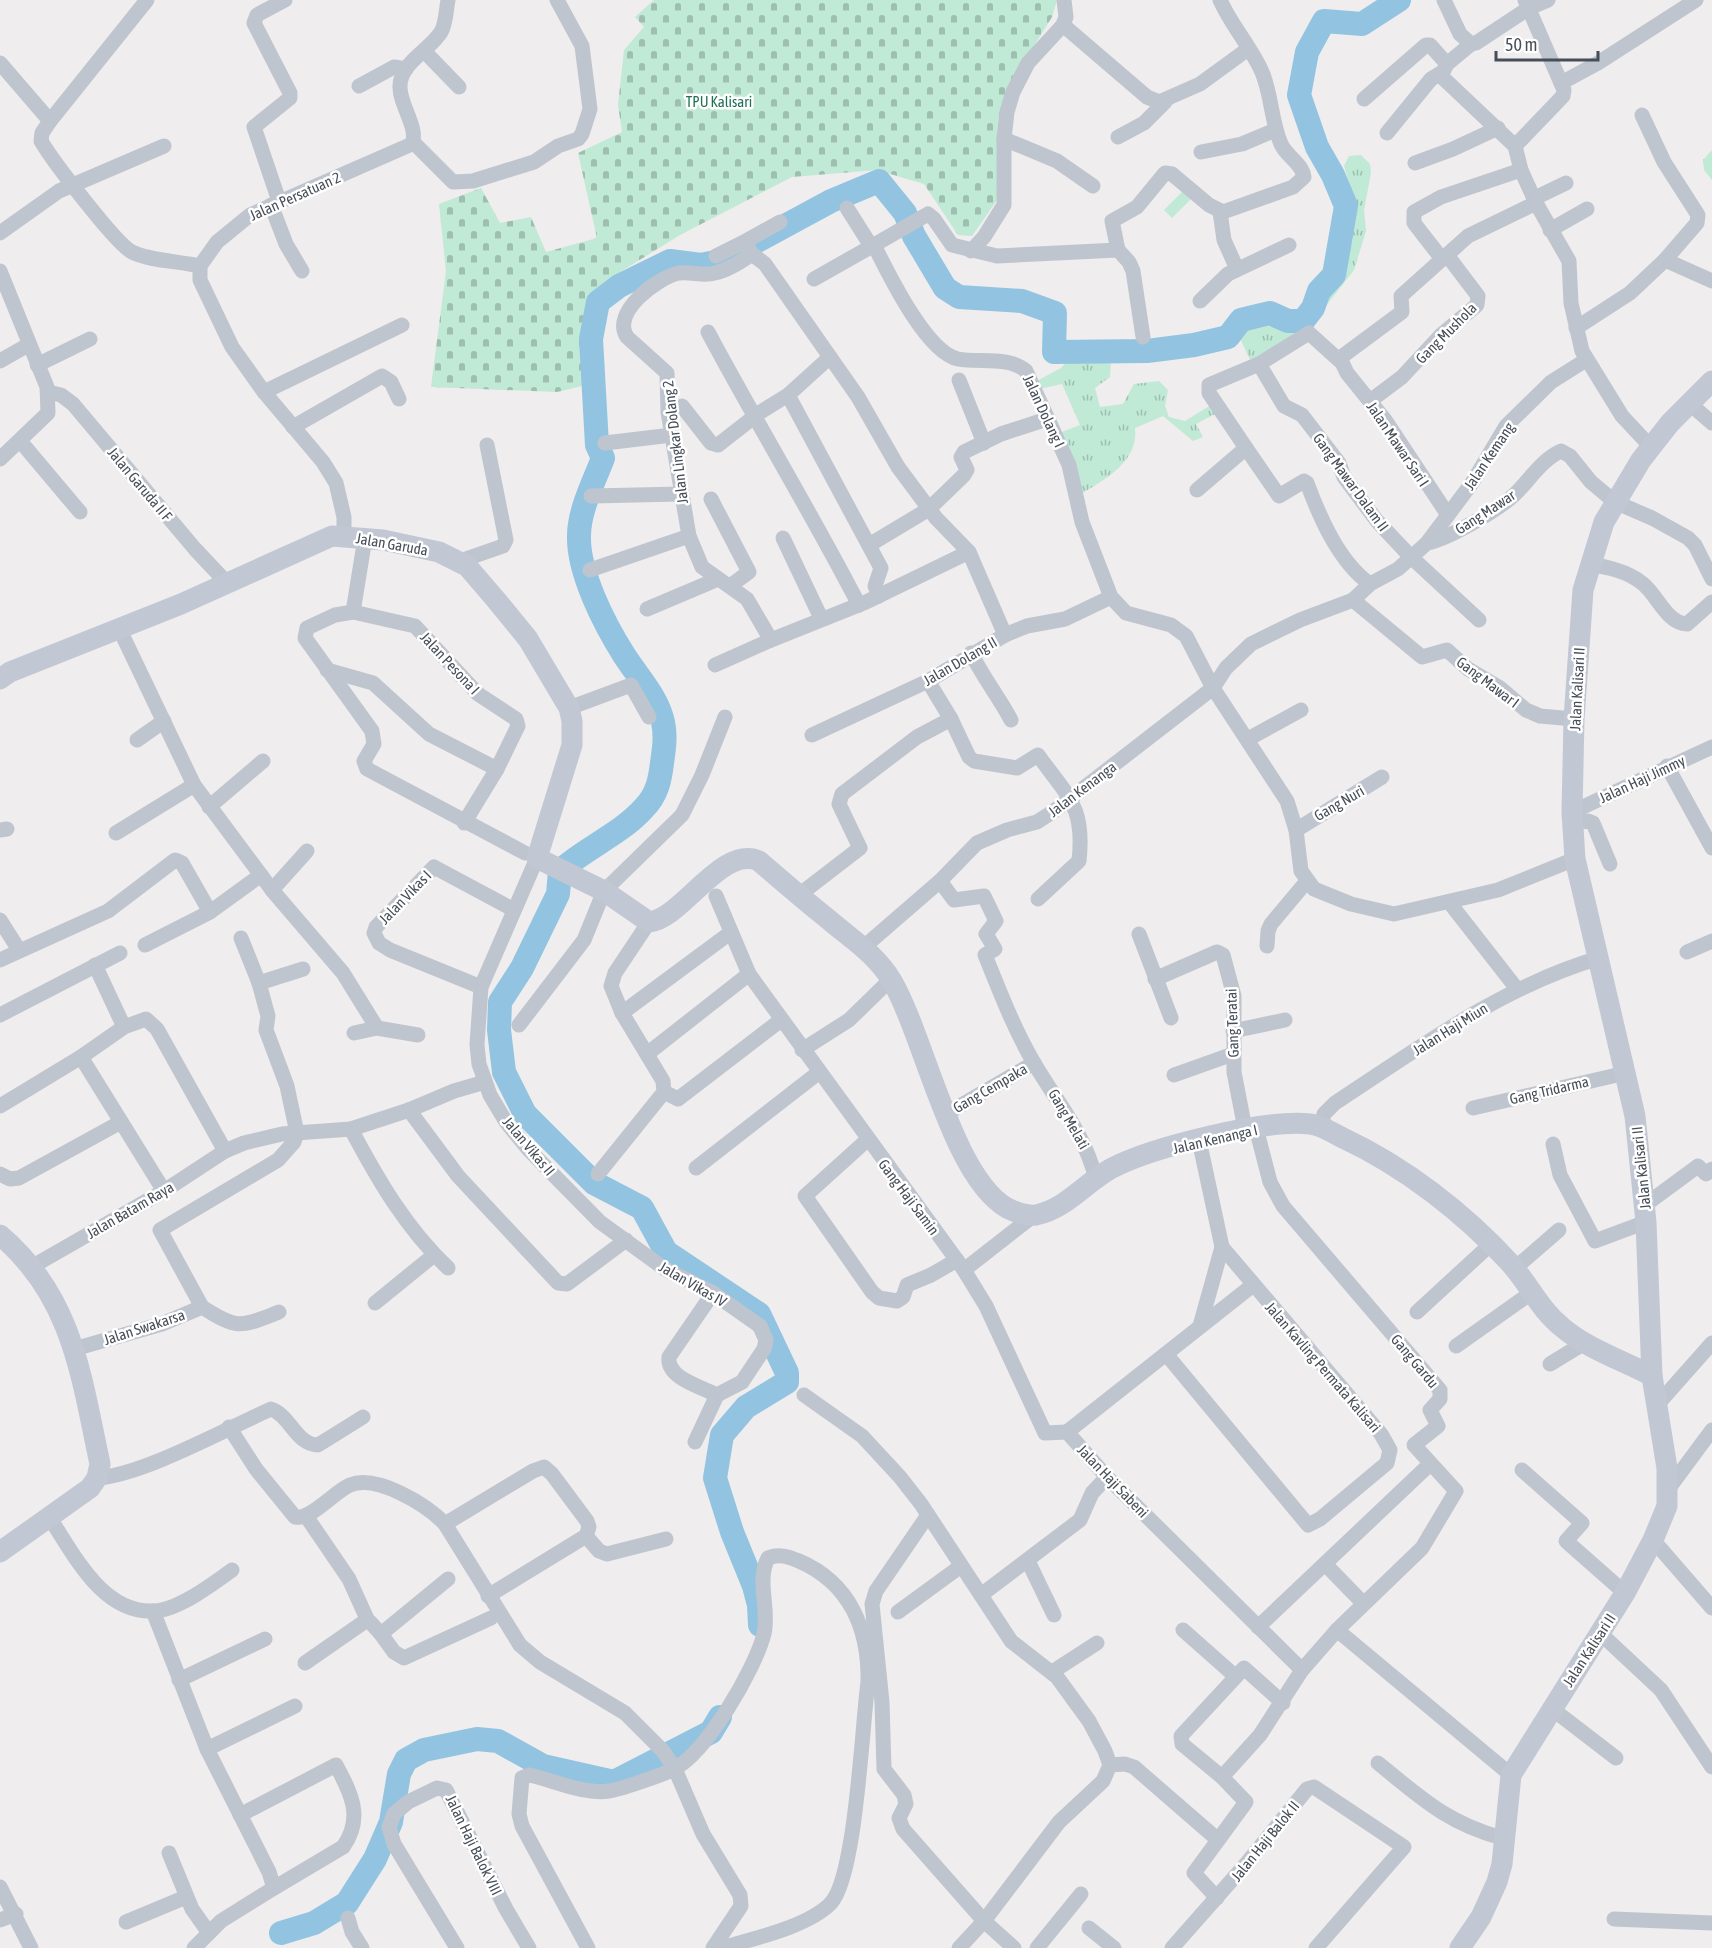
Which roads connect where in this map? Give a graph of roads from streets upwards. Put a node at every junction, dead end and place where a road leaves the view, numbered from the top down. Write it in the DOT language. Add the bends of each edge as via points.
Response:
graph roads {
  1 [pos="147,0"];
  2 [pos="285,0"];
  3 [pos="448,0"];
  4 [pos="557,0"];
  5 [pos="1064,0"];
  6 [pos="1220,0"];
  7 [pos="1444,0"];
  8 [pos="1548,0"];
  9 [pos="1696,0"];
  10 [pos="1527,4"];
  11 [pos="1063,25"];
  12 [pos="1471,44"];
  13 [pos="1248,49"];
  14 [pos="424,51"];
  15 [pos="0,63"];
  16 [pos="405,69"];
  17 [pos="1444,69"];
  18 [pos="1561,83"];
  19 [pos="359,86"];
  20 [pos="459,87"];
  21 [pos="1364,99"];
  22 [pos="1165,102"];
  23 [pos="1642,115"];
  24 [pos="50,122"];
  25 [pos="1498,128"];
  26 [pos="1275,130"];
  27 [pos="1387,133"];
  28 [pos="1118,137"];
  29 [pos="1004,139"];
  30 [pos="414,142"];
  31 [pos="164,146"];
  32 [pos="1515,146"];
  33 [pos="1201,152"];
  34 [pos="1415,163"];
  35 [pos="1521,170"];
  36 [pos="1566,183"];
  37 [pos="73,185"];
  38 [pos="1093,186"];
  39 [pos="1536,201"];
  40 [pos="275,203"];
  41 [pos="847,208"];
  42 [pos="1587,208"];
  43 [pos="1220,212"];
  44 [pos="780,222"];
  45 [pos="1550,230"];
  46 [pos="0,233"];
  47 [pos="1289,245"];
  48 [pos="873,246"];
  49 [pos="748,248"];
  50 [pos="1118,250"];
  51 [pos="971,251"];
  52 [pos="716,256"];
  53 [pos="1445,257"];
  54 [pos="1665,260"];
  55 [pos="200,266"];
  56 [pos="1237,269"];
  57 [pos="0,271"];
  58 [pos="302,271"];
  59 [pos="814,279"];
  60 [pos="1712,281"];
  61 [pos="1200,301"];
  62 [pos="402,325"];
  63 [pos="1576,328"];
  64 [pos="708,332"];
  65 [pos="1143,337"];
  66 [pos="90,339"];
  67 [pos="28,345"];
  68 [pos="830,357"];
  69 [pos="1586,360"];
  70 [pos="0,361"];
  71 [pos="1259,364"];
  72 [pos="37,365"];
  73 [pos="1344,367"];
  74 [pos="959,380"];
  75 [pos="1712,381"];
  76 [pos="48,392"];
  77 [pos="264,392"];
  78 [pos="788,395"];
  79 [pos="399,399"];
  80 [pos="1370,401"];
  81 [pos="1689,403"];
  82 [pos="682,406"];
  83 [pos="753,417"];
  84 [pos="1047,419"];
  85 [pos="1712,423"];
  86 [pos="293,427"];
  87 [pos="672,435"];
  88 [pos="21,442"];
  89 [pos="984,443"];
  90 [pos="1646,443"];
  91 [pos="605,444"];
  92 [pos="487,445"];
  93 [pos="1246,448"];
  94 [pos="0,459"];
  95 [pos="1197,490"];
  96 [pos="681,494"];
  97 [pos="591,496"];
  98 [pos="711,499"];
  99 [pos="1615,502"];
  100 [pos="930,508"];
  101 [pos="80,512"];
  102 [pos="1448,515"];
  103 [pos="344,535"];
  104 [pos="689,536"];
  105 [pos="365,538"];
  106 [pos="783,538"];
  107 [pos="1427,543"];
  108 [pos="869,545"];
  109 [pos="969,552"];
  110 [pos="1411,557"];
  111 [pos="460,561"];
  112 [pos="1589,564"];
  113 [pos="591,570"];
  114 [pos="1712,579"];
  115 [pos="226,583"];
  116 [pos="724,583"];
  117 [pos="1370,584"];
  118 [pos="879,596"];
  119 [pos="1111,597"];
  120 [pos="1353,600"];
  121 [pos="1712,602"];
  122 [pos="859,605"];
  123 [pos="647,609"];
  124 [pos="353,612"];
  125 [pos="821,618"];
  126 [pos="1479,620"];
  127 [pos="118,628"];
  128 [pos="1005,635"];
  129 [pos="771,640"];
  130 [pos="971,653"];
  131 [pos="716,665"];
  132 [pos="3,670"];
  133 [pos="327,670"];
  134 [pos="928,681"];
  135 [pos="1214,688"];
  136 [pos="569,708"];
  137 [pos="1301,710"];
  138 [pos="649,717"];
  139 [pos="725,717"];
  140 [pos="951,719"];
  141 [pos="1574,719"];
  142 [pos="1011,720"];
  143 [pos="164,721"];
  144 [pos="812,735"];
  145 [pos="1248,739"];
  146 [pos="137,740"];
  147 [pos="1712,747"];
  148 [pos="263,761"];
  149 [pos="1667,766"];
  150 [pos="497,769"];
  151 [pos="1382,777"];
  152 [pos="194,785"];
  153 [pos="1071,799"];
  154 [pos="209,807"];
  155 [pos="1572,817"];
  156 [pos="464,823"];
  157 [pos="1296,830"];
  158 [pos="116,833"];
  159 [pos="1712,848"];
  160 [pos="307,851"];
  161 [pos="1575,859"];
  162 [pos="545,862"];
  163 [pos="1610,864"];
  164 [pos="261,875"];
  165 [pos="940,881"];
  166 [pos="1307,881"];
  167 [pos="272,890"];
  168 [pos="604,891"];
  169 [pos="799,895"];
  170 [pos="716,896"];
  171 [pos="1038,899"];
  172 [pos="1449,902"];
  173 [pos="514,910"];
  174 [pos="210,912"];
  175 [pos="0,920"];
  176 [pos="649,922"];
  177 [pos="730,933"];
  178 [pos="1139,934"];
  179 [pos="241,938"];
  180 [pos="1712,941"];
  181 [pos="145,945"];
  182 [pos="865,946"];
  183 [pos="1267,946"];
  184 [pos="19,950"];
  185 [pos="1687,952"];
  186 [pos="120,953"];
  187 [pos="1599,958"];
  188 [pos="0,960"];
  189 [pos="95,966"];
  190 [pos="303,969"];
  191 [pos="749,974"];
  192 [pos="891,979"];
  193 [pos="1155,979"];
  194 [pos="259,983"];
  195 [pos="481,987"];
  196 [pos="1518,989"];
  197 [pos="622,1013"];
  198 [pos="0,1015"];
  199 [pos="1171,1018"];
  200 [pos="781,1020"];
  201 [pos="1285,1020"];
  202 [pos="519,1025"];
  203 [pos="124,1027"];
  204 [pos="376,1028"];
  205 [pos="1233,1031"];
  206 [pos="354,1033"];
  207 [pos="418,1035"];
  208 [pos="802,1050"];
  209 [pos="647,1054"];
  210 [pos="1233,1054"];
  211 [pos="81,1057"];
  212 [pos="1034,1063"];
  213 [pos="819,1073"];
  214 [pos="1626,1073"];
  215 [pos="1174,1074"];
  216 [pos="485,1082"];
  217 [pos="664,1092"];
  218 [pos="0,1106"];
  219 [pos="1473,1108"];
  220 [pos="410,1110"];
  221 [pos="946,1114"];
  222 [pos="121,1122"];
  223 [pos="1313,1122"];
  224 [pos="351,1129"];
  225 [pos="1251,1129"];
  226 [pos="297,1133"];
  227 [pos="867,1140"];
  228 [pos="1199,1140"];
  229 [pos="1553,1144"];
  230 [pos="225,1151"];
  231 [pos="696,1168"];
  232 [pos="1712,1169"];
  233 [pos="0,1174"];
  234 [pos="598,1174"];
  235 [pos="1096,1179"];
  236 [pos="164,1191"];
  237 [pos="1646,1214"];
  238 [pos="1033,1216"];
  239 [pos="1559,1230"];
  240 [pos="0,1235"];
  241 [pos="626,1240"];
  242 [pos="1491,1244"];
  243 [pos="1222,1247"];
  244 [pos="434,1255"];
  245 [pos="960,1265"];
  246 [pos="33,1266"];
  247 [pos="448,1268"];
  248 [pos="1514,1269"];
  249 [pos="1253,1285"];
  250 [pos="713,1293"];
  251 [pos="1531,1293"];
  252 [pos="375,1304"];
  253 [pos="202,1307"];
  254 [pos="279,1312"];
  255 [pos="1417,1312"];
  256 [pos="1200,1326"];
  257 [pos="1586,1342"];
  258 [pos="1712,1344"];
  259 [pos="1456,1346"];
  260 [pos="74,1349"];
  261 [pos="1166,1354"];
  262 [pos="1550,1364"];
  263 [pos="1652,1376"];
  264 [pos="717,1395"];
  265 [pos="804,1395"];
  266 [pos="1658,1405"];
  267 [pos="363,1417"];
  268 [pos="229,1427"];
  269 [pos="1067,1432"];
  270 [pos="1710,1437"];
  271 [pos="695,1443"];
  272 [pos="1430,1464"];
  273 [pos="1522,1470"];
  274 [pos="1107,1477"];
  275 [pos="98,1478"];
  276 [pos="1669,1488"];
  277 [pos="928,1515"];
  278 [pos="306,1516"];
  279 [pos="49,1517"];
  280 [pos="445,1524"];
  281 [pos="586,1536"];
  282 [pos="666,1539"];
  283 [pos="1653,1540"];
  284 [pos="0,1552"];
  285 [pos="1028,1561"];
  286 [pos="1325,1564"];
  287 [pos="961,1566"];
  288 [pos="232,1570"];
  289 [pos="448,1579"];
  290 [pos="1625,1593"];
  291 [pos="981,1595"];
  292 [pos="488,1596"];
  293 [pos="1363,1603"];
  294 [pos="1712,1608"];
  295 [pos="153,1611"];
  296 [pos="898,1612"];
  297 [pos="1054,1615"];
  298 [pos="491,1618"];
  299 [pos="368,1621"];
  300 [pos="1258,1627"];
  301 [pos="1183,1630"];
  302 [pos="1337,1630"];
  303 [pos="381,1634"];
  304 [pos="1601,1634"];
  305 [pos="265,1639"];
  306 [pos="1097,1643"];
  307 [pos="305,1663"];
  308 [pos="1302,1670"];
  309 [pos="1052,1672"];
  310 [pos="1235,1676"];
  311 [pos="179,1680"];
  312 [pos="1283,1703"];
  313 [pos="295,1706"];
  314 [pos="1551,1708"];
  315 [pos="207,1749"];
  316 [pos="1616,1758"];
  317 [pos="1378,1763"];
  318 [pos="1110,1765"];
  319 [pos="674,1766"];
  320 [pos="1712,1767"];
  321 [pos="1511,1775"];
  322 [pos="1221,1777"];
  323 [pos="240,1815"];
  324 [pos="1502,1838"];
  325 [pos="1217,1839"];
  326 [pos="169,1853"];
  327 [pos="0,1887"];
  328 [pos="274,1888"];
  329 [pos="1082,1894"];
  330 [pos="186,1898"];
  331 [pos="1217,1898"];
  332 [pos="16,1914"];
  333 [pos="348,1918"];
  334 [pos="1614,1919"];
  335 [pos="0,1920"];
  336 [pos="984,1921"];
  337 [pos="126,1922"];
  338 [pos="1712,1923"];
  339 [pos="1089,1928"];
  340 [pos="209,1933"];
  341 [pos="31,1948"];
  342 [pos="194,1948"];
  343 [pos="362,1948"];
  344 [pos="457,1948"];
  345 [pos="529,1948"];
  346 [pos="588,1948"];
  347 [pos="712,1948"];
  348 [pos="721,1948"];
  349 [pos="959,1948"];
  350 [pos="1014,1948"];
  351 [pos="1037,1948"];
  352 [pos="1114,1948"];
  353 [pos="1172,1948"];
  354 [pos="1316,1948"];
  355 [pos="1460,1948"];
  1 -- 24 [label="street"];
  2 -- 40 [label="street" via="257,15 254,23 290,93 290,98 254,127"];
  3 -- 14 [label="street" via="443,29"];
  4 -- 30 [label="street" via="582,46 590,109 587,126 578,139 558,146 534,162 459,183 453,182"];
  5 -- 11 [label="street"];
  6 -- 13 [label="street"];
  7 -- 12 [label="street" via="1460,34"];
  8 -- 10 [label="street"];
  9 -- 18 [label="street"];
  10 -- 12 [label="street"];
  10 -- 18 [label="street"];
  11 -- 22 [label="street" via="1147,97"];
  11 -- 29 [label="street" via="1021,74 1006,112"];
  12 -- 17 [label="street"];
  13 -- 22 [label="street" via="1200,84"];
  13 -- 26 [label="street" via="1268,88"];
  14 -- 16 [label="street"];
  14 -- 20 [label="street"];
  15 -- 24 [label="street"];
  16 -- 19 [label="street" via="394,67"];
  16 -- 30 [label="street" via="399,86"];
  17 -- 21 [label="street" via="1430,45 1426,45"];
  17 -- 25 [label="street" via="1442,78"];
  17 -- 27 [label="street" via="1431,79"];
  18 -- 32 [label="street" via="1562,99"];
  22 -- 28 [label="street" via="1144,123"];
  23 -- 54 [label="street" via="1664,162 1698,215 1697,223"];
  24 -- 37 [label="street" via="41,141"];
  25 -- 32 [label="street"];
  25 -- 34 [label="street"];
  26 -- 33 [label="street" via="1242,144"];
  26 -- 43 [label="street" via="1282,147 1303,171 1301,182"];
  29 -- 38 [label="street" via="1057,161"];
  29 -- 51 [label="street" via="1004,205"];
  30 -- 40 [label="street, Jalan Persatuan 2"];
  31 -- 37 [label="street"];
  32 -- 35 [label="street"];
  35 -- 39 [label="street"];
  35 -- 53 [label="street, Gang Mushola" via="1441,197 1414,212 1414,223"];
  36 -- 39 [label="street"];
  37 -- 46 [label="street"];
  37 -- 55 [label="street" via="128,250"];
  39 -- 45 [label="street"];
  39 -- 53 [label="street" via="1468,236"];
  40 -- 55 [label="street, Jalan Persatuan 2" via="226,233"];
  40 -- 58 [label="street" via="285,244"];
  41 -- 48 [label="street"];
  42 -- 45 [label="street"];
  43 -- 50 [label="street" via="1165,172 1137,207 1112,221"];
  43 -- 56 [label="street" via="1224,240"];
  44 -- 49 [label="street"];
  45 -- 63 [label="street" via="1569,261"];
  47 -- 56 [label="street"];
  48 -- 51 [label="street" via="931,215 949,243"];
  48 -- 59 [label="street"];
  48 -- 84 [label="street, Jalan Dolang I" via="904,302 944,352 959,359 1024,368"];
  49 -- 52 [label="street"];
  49 -- 68 [label="street" via="765,264"];
  49 -- 87 [label="street, Jalan Lingkar Dolang 2" via="718,273 679,273 663,280 633,305 623,319 627,337 667,374"];
  50 -- 51 [label="street" via="1008,256"];
  50 -- 65 [label="street" via="1133,271"];
  53 -- 73 [label="street" via="1401,296 1404,309 1342,356"];
  53 -- 80 [label="street, Gang Mushola" via="1478,296 1477,305"];
  54 -- 60 [label="street"];
  54 -- 63 [label="street" via="1630,293"];
  55 -- 77 [label="street" via="200,280 232,347"];
  56 -- 61 [label="street"];
  57 -- 67 [label="street"];
  62 -- 77 [label="street"];
  63 -- 69 [label="street"];
  64 -- 83 [label="street"];
  66 -- 72 [label="street"];
  67 -- 70 [label="street"];
  67 -- 72 [label="street"];
  68 -- 78 [label="street"];
  68 -- 100 [label="street" via="898,467"];
  69 -- 90 [label="street" via="1625,420"];
  69 -- 102 [label="street, Jalan Kemang" via="1551,382 1506,426"];
  71 -- 73 [label="street, Jalan Mawar Sari I" via="1309,333"];
  71 -- 93 [label="street" via="1209,385 1209,393"];
  71 -- 110 [label="street, Gang Mawar Dalam II" via="1284,406 1302,415 1377,521"];
  72 -- 76 [label="street"];
  73 -- 80 [label="street, Jalan Mawar Sari I"];
  74 -- 89 [label="street"];
  75 -- 81 [label="street, Jalan Kalisari II"];
  76 -- 88 [label="street" via="48,413"];
  76 -- 115 [label="street, Jalan Garuda II F" via="73,404"];
  77 -- 86 [label="street"];
  78 -- 83 [label="street"];
  78 -- 108 [label="street"];
  79 -- 86 [label="street" via="392,382 382,376"];
  80 -- 102 [label="street, Jalan Mawar Sari I"];
  81 -- 85 [label="street"];
  81 -- 90 [label="street, Jalan Kalisari II"];
  82 -- 83 [label="street" via="711,443 718,445"];
  83 -- 122 [label="street"];
  84 -- 89 [label="street"];
  84 -- 119 [label="street, Jalan Dolang I" via="1069,465 1082,522"];
  86 -- 103 [label="street" via="336,483"];
  87 -- 91 [label="street"];
  87 -- 96 [label="street, Jalan Lingkar Dolang 2"];
  88 -- 94 [label="street"];
  88 -- 101 [label="street"];
  89 -- 100 [label="street" via="964,452 961,457 966,474"];
  90 -- 99 [label="street, Jalan Kalisari II"];
  92 -- 111 [label="street" via="506,540 503,546"];
  93 -- 95 [label="street"];
  93 -- 117 [label="street" via="1279,496 1307,483 1354,573"];
  96 -- 97 [label="street"];
  96 -- 104 [label="street, Jalan Lingkar Dolang 2"];
  98 -- 116 [label="street" via="749,572"];
  99 -- 107 [label="street, Gang Mawar" via="1562,451 1526,480 1512,497 1444,539"];
  99 -- 112 [label="street, Jalan Kalisari II"];
  99 -- 114 [label="street" via="1688,538"];
  100 -- 108 [label="street"];
  100 -- 109 [label="street"];
  102 -- 107 [label="street, Jalan Kemang"];
  103 -- 105 [label="street, Jalan Garuda"];
  103 -- 115 [label="street, Jalan Garuda" via="318,541"];
  104 -- 113 [label="street"];
  104 -- 116 [label="street, Jalan Lingkar Dolang 2" via="702,567"];
  105 -- 111 [label="street, Jalan Garuda" via="439,552"];
  105 -- 124 [label="street"];
  106 -- 125 [label="street"];
  107 -- 110 [label="street, Jalan Kemang"];
  108 -- 118 [label="street" via="881,568 875,586"];
  109 -- 118 [label="street"];
  109 -- 128 [label="street"];
  110 -- 117 [label="street, Jalan Kemang"];
  110 -- 126 [label="street, Gang Mawar Dalam II"];
  111 -- 136 [label="street, Jalan Garuda" via="528,639"];
  112 -- 121 [label="street" via="1640,581 1683,624"];
  112 -- 141 [label="street, Jalan Kalisari II" via="1583,590"];
  115 -- 127 [label="street, Jalan Garuda"];
  116 -- 123 [label="street"];
  116 -- 129 [label="street, Jalan Lingkar Dolang 2" via="747,599"];
  117 -- 120 [label="street, Jalan Kemang"];
  118 -- 122 [label="street"];
  119 -- 128 [label="street, Jalan Dolang II" via="1065,619 1027,626"];
  119 -- 135 [label="street" via="1126,613 1171,625 1186,636"];
  120 -- 135 [label="street, Jalan Kemang" via="1251,644 1226,669"];
  120 -- 141 [label="street, Gang Mawar I" via="1422,657 1447,650 1526,710 1540,716"];
  122 -- 125 [label="street"];
  124 -- 133 [label="street, Jalan Pesona I" via="335,615 304,633"];
  124 -- 150 [label="street, Jalan Pesona I" via="420,629 478,694 516,719 518,726"];
  125 -- 129 [label="street"];
  127 -- 132 [label="street, Jalan Garuda"];
  127 -- 143 [label="street"];
  128 -- 130 [label="street, Jalan Dolang II"];
  129 -- 131 [label="street"];
  130 -- 134 [label="street, Jalan Dolang II"];
  130 -- 142 [label="street"];
  133 -- 150 [label="street" via="373,682 429,734"];
  133 -- 156 [label="street" via="372,731 374,744 364,761 367,769"];
  134 -- 140 [label="street"];
  134 -- 144 [label="street, Jalan Dolang II"];
  135 -- 145 [label="street"];
  135 -- 153 [label="street, Jalan Kenanga"];
  136 -- 138 [label="street" via="631,685"];
  136 -- 162 [label="street, Jalan Garuda" via="572,745"];
  137 -- 145 [label="street"];
  139 -- 168 [label="street" via="682,815"];
  140 -- 153 [label="street" via="974,761 1017,768 1036,755"];
  140 -- 169 [label="street" via="917,737 839,798 860,846"];
  141 -- 155 [label="street, Jalan Kalisari II"];
  143 -- 146 [label="street"];
  143 -- 152 [label="street"];
  145 -- 157 [label="street" via="1283,793"];
  147 -- 149 [label="street, Jalan Haji Jimmy"];
  148 -- 154 [label="street"];
  149 -- 155 [label="street, Jalan Haji Jimmy"];
  149 -- 159 [label="street"];
  150 -- 156 [label="street, Jalan Pesona I"];
  151 -- 157 [label="street, Gang Nuri"];
  152 -- 154 [label="street"];
  152 -- 158 [label="street"];
  153 -- 165 [label="street, Jalan Kenanga" via="1037,822 977,843"];
  153 -- 171 [label="street" via="1081,820 1079,861"];
  154 -- 164 [label="street"];
  155 -- 161 [label="street, Jalan Kalisari II"];
  155 -- 163 [label="street" via="1593,823"];
  156 -- 162 [label="street"];
  157 -- 166 [label="street" via="1298,858"];
  160 -- 167 [label="street"];
  161 -- 172 [label="street" via="1507,887"];
  161 -- 187 [label="street, Jalan Kalisari II"];
  162 -- 168 [label="street"];
  162 -- 173 [label="street, Jalan Vikas II"];
  164 -- 167 [label="street"];
  164 -- 174 [label="street"];
  165 -- 182 [label="street, Jalan Kenanga"];
  165 -- 212 [label="street, Gang Melati" via="954,900 984,896 996,921 986,934 994,949 985,955"];
  166 -- 172 [label="street" via="1321,894 1386,914"];
  166 -- 183 [label="street" via="1271,924"];
  167 -- 204 [label="street" via="343,973"];
  168 -- 176 [label="street"];
  168 -- 202 [label="street" via="584,940"];
  169 -- 176 [label="street" via="759,861 747,858 716,874 664,915"];
  169 -- 182 [label="street"];
  170 -- 177 [label="street, Gang Haji Samin"];
  172 -- 196 [label="street"];
  173 -- 195 [label="street, Jalan Vikas II"];
  173 -- 195 [label="street, Jalan Vikas I" via="434,867 376,927 374,933 379,943 390,950"];
  174 -- 181 [label="street"];
  174 -- 184 [label="street" via="182,863 175,860 108,910"];
  175 -- 184 [label="street"];
  176 -- 197 [label="street" via="612,981"];
  177 -- 191 [label="street, Gang Haji Samin"];
  177 -- 197 [label="street"];
  178 -- 193 [label="street"];
  179 -- 194 [label="street"];
  180 -- 185 [label="street"];
  182 -- 192 [label="street"];
  184 -- 188 [label="street"];
  186 -- 189 [label="street"];
  187 -- 196 [label="street, Jalan Haji Miun"];
  187 -- 214 [label="street, Jalan Kalisari II"];
  189 -- 198 [label="street"];
  189 -- 203 [label="street"];
  190 -- 194 [label="street"];
  191 -- 200 [label="street, Gang Haji Samin"];
  191 -- 209 [label="street"];
  192 -- 208 [label="street" via="849,1020"];
  192 -- 221 [label="street" via="911,1020"];
  193 -- 199 [label="street"];
  193 -- 205 [label="street, Gang Teratai" via="1216,952 1223,955 1234,996"];
  194 -- 226 [label="street" via="268,1016 266,1030 287,1086"];
  195 -- 216 [label="street, Jalan Vikas II" via="477,1045"];
  196 -- 223 [label="street, Jalan Haji Miun" via="1453,1026 1335,1103"];
  197 -- 209 [label="street"];
  200 -- 208 [label="street, Gang Haji Samin"];
  200 -- 217 [label="street" via="678,1099"];
  201 -- 205 [label="street"];
  203 -- 211 [label="street"];
  203 -- 230 [label="street" via="142,1019 151,1021"];
  204 -- 206 [label="street"];
  204 -- 207 [label="street"];
  205 -- 210 [label="street, Gang Teratai"];
  208 -- 213 [label="street, Gang Haji Samin"];
  209 -- 217 [label="street" via="663,1081"];
  210 -- 215 [label="street"];
  210 -- 225 [label="street, Gang Teratai"];
  211 -- 218 [label="street"];
  211 -- 222 [label="street"];
  212 -- 221 [label="street, Gang Cempaka"];
  212 -- 235 [label="street, Gang Melati" via="1085,1143"];
  213 -- 227 [label="street, Gang Haji Samin"];
  213 -- 231 [label="street"];
  214 -- 219 [label="street, Gang Tridarma"];
  214 -- 237 [label="street, Jalan Kalisari II"];
  216 -- 220 [label="street, Jalan Batam Raya" via="454,1090"];
  216 -- 241 [label="street, Jalan Vikas II" via="506,1122 529,1150 600,1222"];
  217 -- 234 [label="street"];
  220 -- 224 [label="street, Jalan Batam Raya"];
  220 -- 241 [label="street" via="458,1176 558,1283 567,1284"];
  221 -- 238 [label="street" via="981,1183 1010,1209"];
  222 -- 233 [label="street" via="19,1178"];
  222 -- 236 [label="street"];
  223 -- 225 [label="street, Jalan Kenanga I"];
  223 -- 242 [label="street" via="1375,1154 1422,1186"];
  224 -- 226 [label="street, Jalan Batam Raya"];
  224 -- 244 [label="street" via="400,1212"];
  225 -- 228 [label="street, Jalan Kenanga I"];
  225 -- 272 [label="street, Gang Gardu" via="1283,1206 1440,1390 1440,1399 1430,1410 1438,1426 1414,1445"];
  226 -- 230 [label="street, Jalan Batam Raya" via="244,1143"];
  226 -- 253 [label="street" via="291,1148 278,1160 160,1230"];
  227 -- 245 [label="street, Gang Haji Samin"];
  227 -- 245 [label="street" via="805,1196 865,1284 879,1298 897,1301 907,1285"];
  228 -- 235 [label="street, Jalan Kenanga I" via="1121,1165"];
  228 -- 243 [label="street"];
  229 -- 237 [label="street" via="1560,1175 1595,1241"];
  230 -- 236 [label="street, Jalan Batam Raya"];
  232 -- 237 [label="street" via="1706,1174 1698,1166"];
  235 -- 238 [label="street, Jalan Kenanga I" via="1061,1205"];
  236 -- 246 [label="street, Jalan Batam Raya"];
  237 -- 263 [label="street, Jalan Kalisari II"];
  238 -- 245 [label="street"];
  239 -- 248 [label="street"];
  240 -- 246 [label="street"];
  241 -- 250 [label="street, Jalan Vikas IV" via="665,1269"];
  242 -- 248 [label="street"];
  242 -- 255 [label="street"];
  243 -- 249 [label="street, Jalan Kavling Permata Kalisari"];
  243 -- 256 [label="street"];
  244 -- 247 [label="street"];
  244 -- 252 [label="street"];
  245 -- 269 [label="street, Gang Haji Samin" via="986,1306 1045,1433"];
  246 -- 260 [label="street" via="63,1319"];
  248 -- 251 [label="street"];
  249 -- 256 [label="street, Jalan Haji Sabeni"];
  249 -- 261 [label="street, Jalan Kavling Permata Kalisari" via="1388,1444 1387,1463 1336,1507 1314,1524 1303,1521"];
  250 -- 264 [label="street" via="668,1363 674,1373"];
  250 -- 264 [label="street, Jalan Vikas IV" via="760,1326 766,1340 742,1382"];
  251 -- 257 [label="street" via="1553,1320"];
  251 -- 259 [label="street"];
  253 -- 254 [label="street, Jalan Swakarsa" via="232,1324 245,1325"];
  253 -- 260 [label="street, Jalan Swakarsa" via="162,1324"];
  256 -- 261 [label="street, Jalan Haji Sabeni"];
  257 -- 262 [label="street"];
  257 -- 263 [label="street"];
  258 -- 266 [label="street"];
  260 -- 275 [label="street" via="100,1464"];
  261 -- 269 [label="street, Jalan Haji Sabeni"];
  263 -- 266 [label="street, Jalan Kalisari II"];
  264 -- 271 [label="street"];
  265 -- 277 [label="street" via="862,1436"];
  266 -- 276 [label="street, Jalan Kalisari II"];
  267 -- 268 [label="street" via="318,1445 300,1438 279,1412 271,1409"];
  268 -- 275 [label="street" via="114,1477"];
  268 -- 278 [label="street" via="290,1513"];
  269 -- 274 [label="street, Jalan Haji Sabeni"];
  270 -- 276 [label="street"];
  272 -- 286 [label="street"];
  272 -- 293 [label="street, Gang Gardu" via="1456,1495 1422,1548"];
  273 -- 290 [label="street" via="1582,1523 1566,1541"];
  274 -- 285 [label="street" via="1092,1493 1080,1520"];
  274 -- 300 [label="street, Jalan Haji Sabeni"];
  275 -- 279 [label="street"];
  276 -- 283 [label="street, Jalan Kalisari II" via="1667,1506"];
  277 -- 287 [label="street"];
  277 -- 336 [label="street" via="876,1591 872,1604 884,1770 904,1795 901,1826"];
  278 -- 280 [label="street" via="344,1489 365,1483 390,1489 424,1505"];
  278 -- 299 [label="street" via="349,1580"];
  279 -- 284 [label="street"];
  279 -- 295 [label="street" via="105,1596"];
  280 -- 281 [label="street" via="544,1467 587,1521"];
  280 -- 292 [label="street"];
  281 -- 282 [label="street" via="607,1554"];
  281 -- 292 [label="street"];
  283 -- 290 [label="street, Jalan Kalisari II"];
  283 -- 294 [label="street"];
  285 -- 291 [label="street"];
  285 -- 297 [label="street"];
  286 -- 293 [label="street"];
  286 -- 300 [label="street"];
  287 -- 291 [label="street"];
  287 -- 296 [label="street"];
  288 -- 295 [label="street" via="178,1603"];
  289 -- 303 [label="street"];
  290 -- 304 [label="street, Jalan Kalisari II"];
  291 -- 309 [label="street" via="1011,1641"];
  292 -- 319 [label="street" via="527,1652 625,1713"];
  293 -- 302 [label="street"];
  295 -- 311 [label="street"];
  298 -- 303 [label="street" via="404,1658 394,1652"];
  299 -- 303 [label="street"];
  299 -- 307 [label="street"];
  300 -- 308 [label="street, Jalan Haji Sabeni"];
  301 -- 310 [label="street"];
  302 -- 308 [label="street"];
  302 -- 321 [label="street"];
  304 -- 314 [label="street, Jalan Kalisari II"];
  304 -- 320 [label="street" via="1661,1690"];
  305 -- 311 [label="street"];
  306 -- 309 [label="street"];
  308 -- 312 [label="street"];
  309 -- 318 [label="street" via="1089,1721"];
  310 -- 312 [label="street" via="1247,1669"];
  310 -- 322 [label="street" via="1180,1738"];
  311 -- 315 [label="street"];
  312 -- 322 [label="street"];
  313 -- 315 [label="street"];
  314 -- 316 [label="street"];
  314 -- 321 [label="street, Jalan Kalisari II"];
  315 -- 323 [label="street"];
  317 -- 324 [label="street" via="1448,1818"];
  318 -- 325 [label="street" via="1134,1767"];
  318 -- 336 [label="street" via="1103,1781 1059,1822"];
  319 -- 346 [label="street" via="609,1791 588,1790 529,1775 522,1778 522,1826"];
  319 -- 347 [label="street" via="703,1834 731,1877 742,1903"];
  319 -- 348 [label="street" via="704,1741 752,1667 766,1625 763,1574 768,1558 775,1555 794,1559 820,1571 853,1607 868,1660 851,1840 842,1883 830,1904 813,1915"];
  321 -- 324 [label="street, Jalan Kalisari II"];
  322 -- 325 [label="street" via="1246,1802"];
  323 -- 328 [label="street"];
  323 -- 328 [label="street" via="336,1765 348,1787 355,1813 351,1836 343,1847"];
  324 -- 355 [label="street, Jalan Kalisari II" via="1497,1882"];
  325 -- 331 [label="street" via="1194,1873"];
  326 -- 330 [label="street"];
  327 -- 332 [label="street"];
  328 -- 340 [label="street"];
  329 -- 351 [label="street"];
  330 -- 337 [label="street"];
  330 -- 340 [label="street"];
  331 -- 353 [label="street, Jalan Haji Balok II"];
  331 -- 354 [label="street, Jalan Haji Balok II" via="1310,1787 1320,1790 1404,1847"];
  332 -- 335 [label="street"];
  332 -- 341 [label="street"];
  333 -- 343 [label="street"];
  334 -- 338 [label="street"];
  336 -- 349 [label="street"];
  336 -- 350 [label="street"];
  339 -- 352 [label="street"];
  340 -- 342 [label="street"];
  344 -- 345 [label="street, Jalan Haji Balok VIII" via="394,1844 389,1827 397,1810 437,1788 446,1790"];
}
